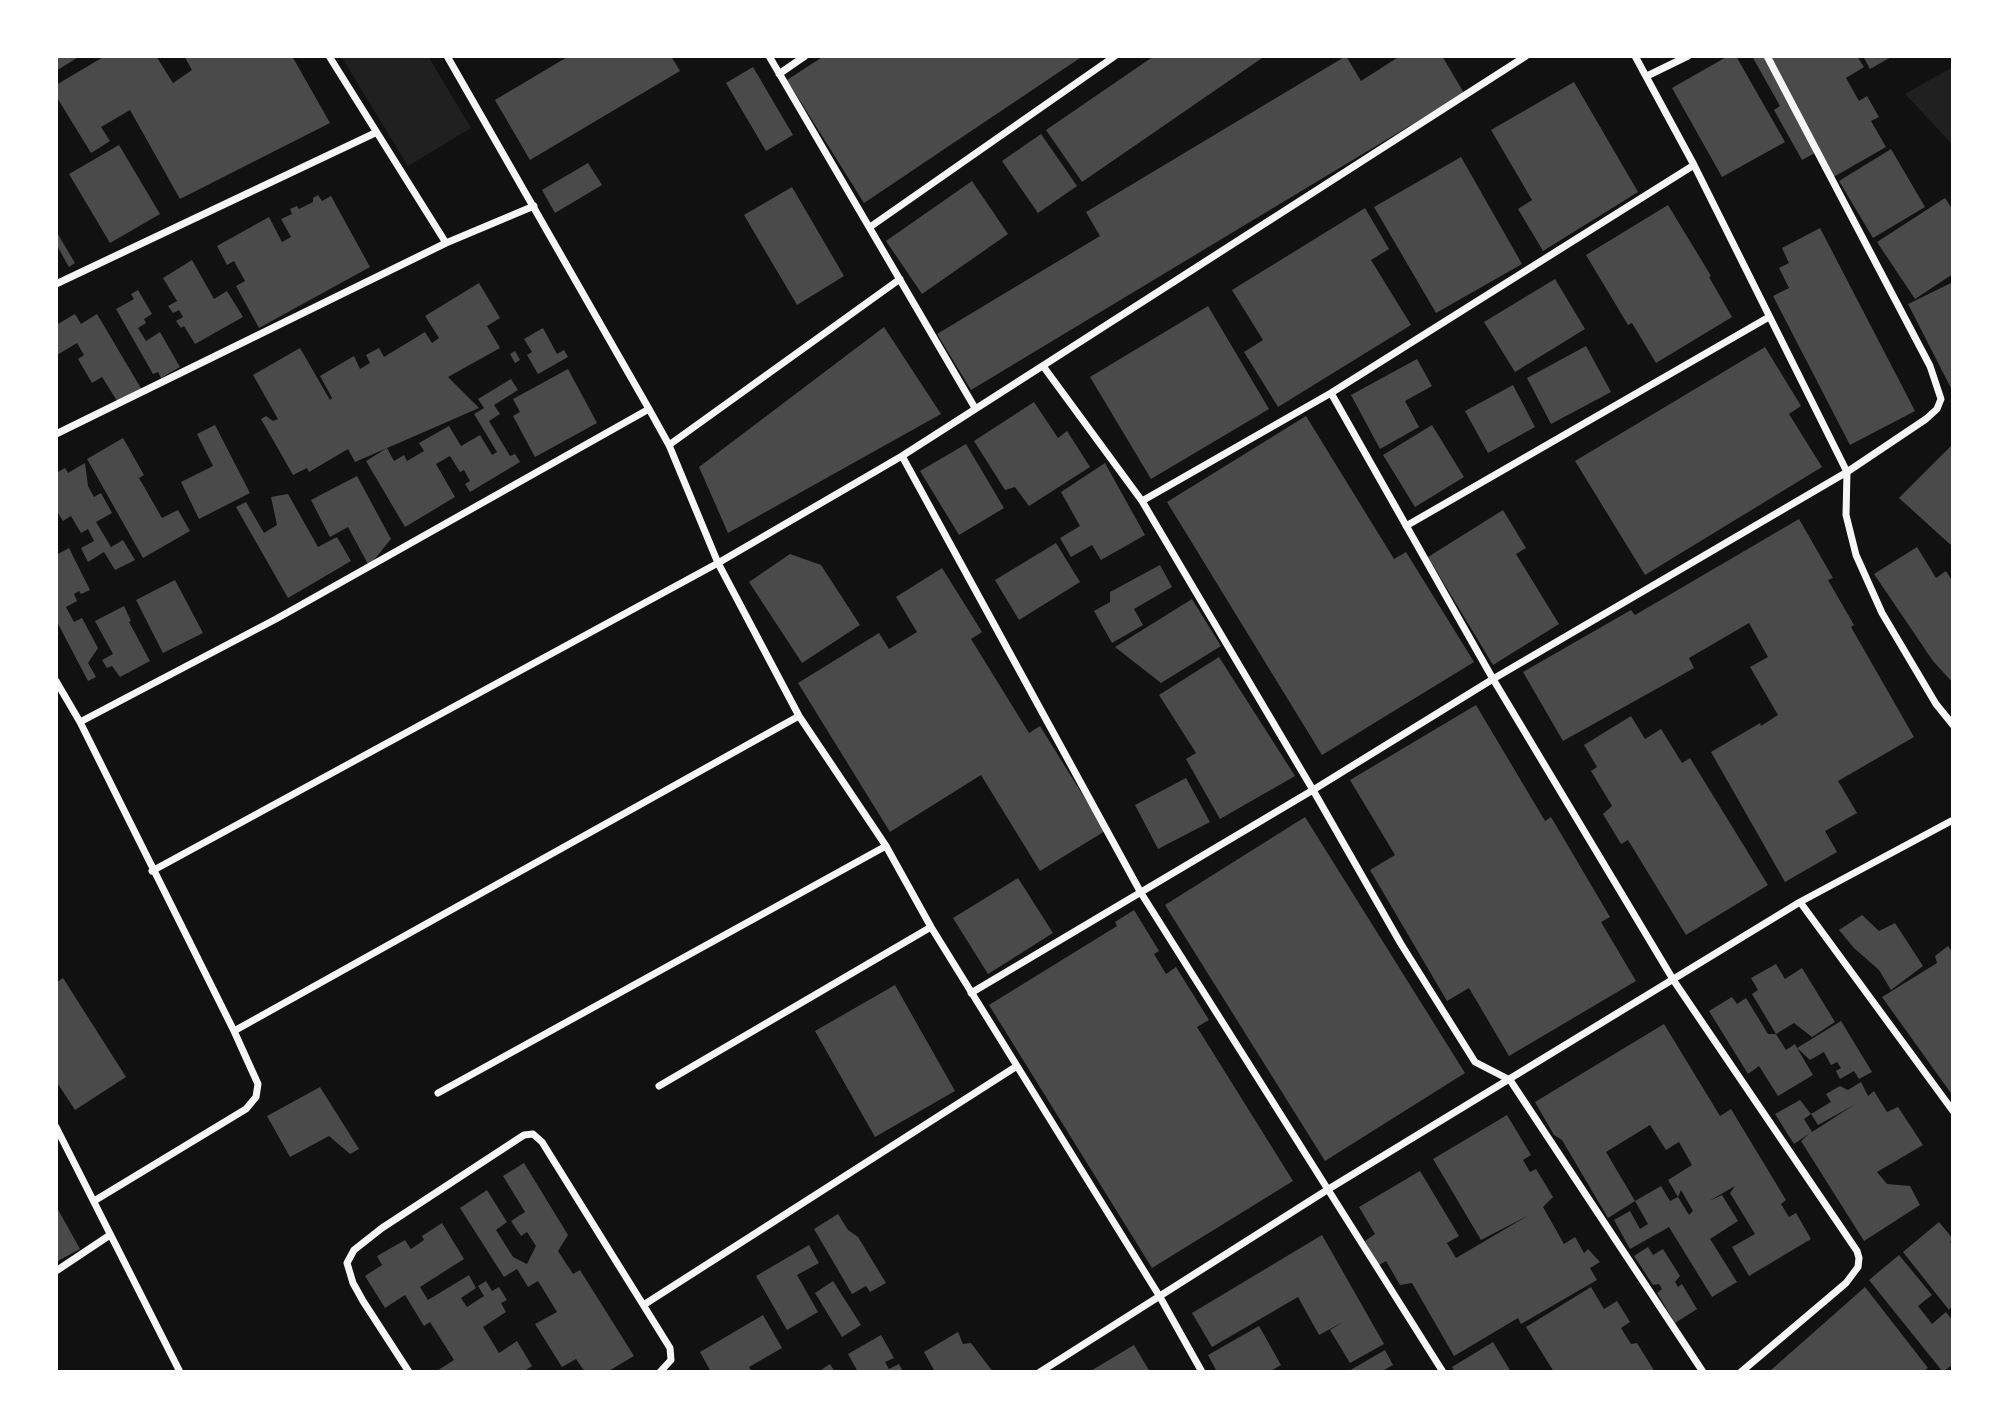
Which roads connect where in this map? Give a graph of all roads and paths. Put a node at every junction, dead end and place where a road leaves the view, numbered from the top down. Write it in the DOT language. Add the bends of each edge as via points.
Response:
graph roads {
  1 [pos="329,56"];
  2 [pos="447,56"];
  3 [pos="769,56"];
  4 [pos="805,56"];
  5 [pos="1115,56"];
  6 [pos="1526,56"];
  7 [pos="1635,56"];
  8 [pos="1688,56"];
  9 [pos="1767,56"];
  10 [pos="779,74"];
  11 [pos="1647,76"];
  12 [pos="375,133"];
  13 [pos="1694,165"];
  14 [pos="534,206"];
  15 [pos="870,227"];
  16 [pos="446,243"];
  17 [pos="900,279"];
  18 [pos="56,284"];
  19 [pos="1769,317"];
  20 [pos="1043,366"];
  21 [pos="1331,393"];
  22 [pos="975,408"];
  23 [pos="649,409"];
  24 [pos="56,434"];
  25 [pos="669,445"];
  26 [pos="902,456"];
  27 [pos="1847,472"];
  28 [pos="1142,501"];
  29 [pos="1406,526"];
  30 [pos="718,563"];
  31 [pos="1493,679"];
  32 [pos="56,681"];
  33 [pos="799,716"];
  34 [pos="80,722"];
  35 [pos="1953,725"];
  36 [pos="1313,790"];
  37 [pos="1953,820"];
  38 [pos="886,846"];
  39 [pos="152,871"];
  40 [pos="1141,893"];
  41 [pos="1800,902"];
  42 [pos="931,928"];
  43 [pos="1674,981"];
  44 [pos="971,993"];
  45 [pos="234,1031"];
  46 [pos="1017,1066"];
  47 [pos="1510,1080"];
  48 [pos="659,1086"];
  49 [pos="438,1093"];
  50 [pos="1953,1111"];
  51 [pos="56,1127"];
  52 [pos="1327,1190"];
  53 [pos="94,1201"];
  54 [pos="110,1236"];
  55 [pos="56,1271"];
  56 [pos="1160,1297"];
  57 [pos="645,1304"];
  58 [pos="180,1372"];
  59 [pos="409,1372"];
  60 [pos="660,1372"];
  61 [pos="1040,1372"];
  62 [pos="1202,1372"];
  63 [pos="1443,1372"];
  64 [pos="1703,1372"];
  65 [pos="1741,1372"];
  1 -- 12 [label="street"];
  2 -- 14 [label="street"];
  3 -- 10 [label="street"];
  4 -- 10 [label="street"];
  5 -- 15 [label="street"];
  6 -- 20 [label="street"];
  7 -- 11 [label="street"];
  8 -- 11 [label="street"];
  9 -- 27 [label="street" via="1930,366 1941,399 1926,419"];
  10 -- 15 [label="street"];
  11 -- 13 [label="street"];
  12 -- 16 [label="street"];
  12 -- 18 [label="street"];
  13 -- 19 [label="street"];
  13 -- 21 [label="street"];
  14 -- 16 [label="street"];
  14 -- 23 [label="street"];
  15 -- 17 [label="street"];
  16 -- 24 [label="street"];
  17 -- 22 [label="street"];
  17 -- 25 [label="street"];
  19 -- 27 [label="street"];
  19 -- 29 [label="street"];
  20 -- 22 [label="street"];
  20 -- 28 [label="street"];
  21 -- 28 [label="street"];
  21 -- 29 [label="street"];
  22 -- 26 [label="street"];
  23 -- 25 [label="street"];
  23 -- 34 [label="street" via="276,619"];
  25 -- 30 [label="street"];
  26 -- 30 [label="street"];
  26 -- 40 [label="street"];
  27 -- 31 [label="street"];
  27 -- 35 [label="street" via="1846,514 1856,555 1882,613"];
  28 -- 36 [label="street"];
  29 -- 31 [label="street"];
  30 -- 33 [label="street"];
  30 -- 39 [label="street"];
  31 -- 36 [label="street"];
  31 -- 43 [label="street"];
  32 -- 34 [label="street"];
  33 -- 38 [label="street"];
  33 -- 45 [label="street"];
  34 -- 39 [label="street"];
  36 -- 40 [label="street"];
  36 -- 47 [label="street" via="1475,1062"];
  37 -- 41 [label="street"];
  38 -- 42 [label="street"];
  38 -- 49 [label="street"];
  39 -- 45 [label="street"];
  40 -- 44 [label="street"];
  40 -- 52 [label="street"];
  41 -- 43 [label="street"];
  41 -- 50 [label="street"];
  42 -- 44 [label="street"];
  42 -- 48 [label="street"];
  43 -- 47 [label="street"];
  43 -- 65 [label="street" via="1859,1258 1846,1283"];
  44 -- 46 [label="street"];
  45 -- 53 [label="street" via="258,1084 252,1104"];
  46 -- 56 [label="street"];
  46 -- 57 [label="street"];
  47 -- 52 [label="street"];
  47 -- 64 [label="street"];
  51 -- 53 [label="street"];
  52 -- 56 [label="street"];
  52 -- 63 [label="street"];
  53 -- 54 [label="street"];
  54 -- 55 [label="street"];
  54 -- 58 [label="street"];
  56 -- 61 [label="street"];
  56 -- 62 [label="street"];
  57 -- 59 [label="street" via="542,1142 533,1134 524,1135 367,1239 346,1263 363,1301"];
  57 -- 60 [label="street" via="670,1348 671,1360"];
}
